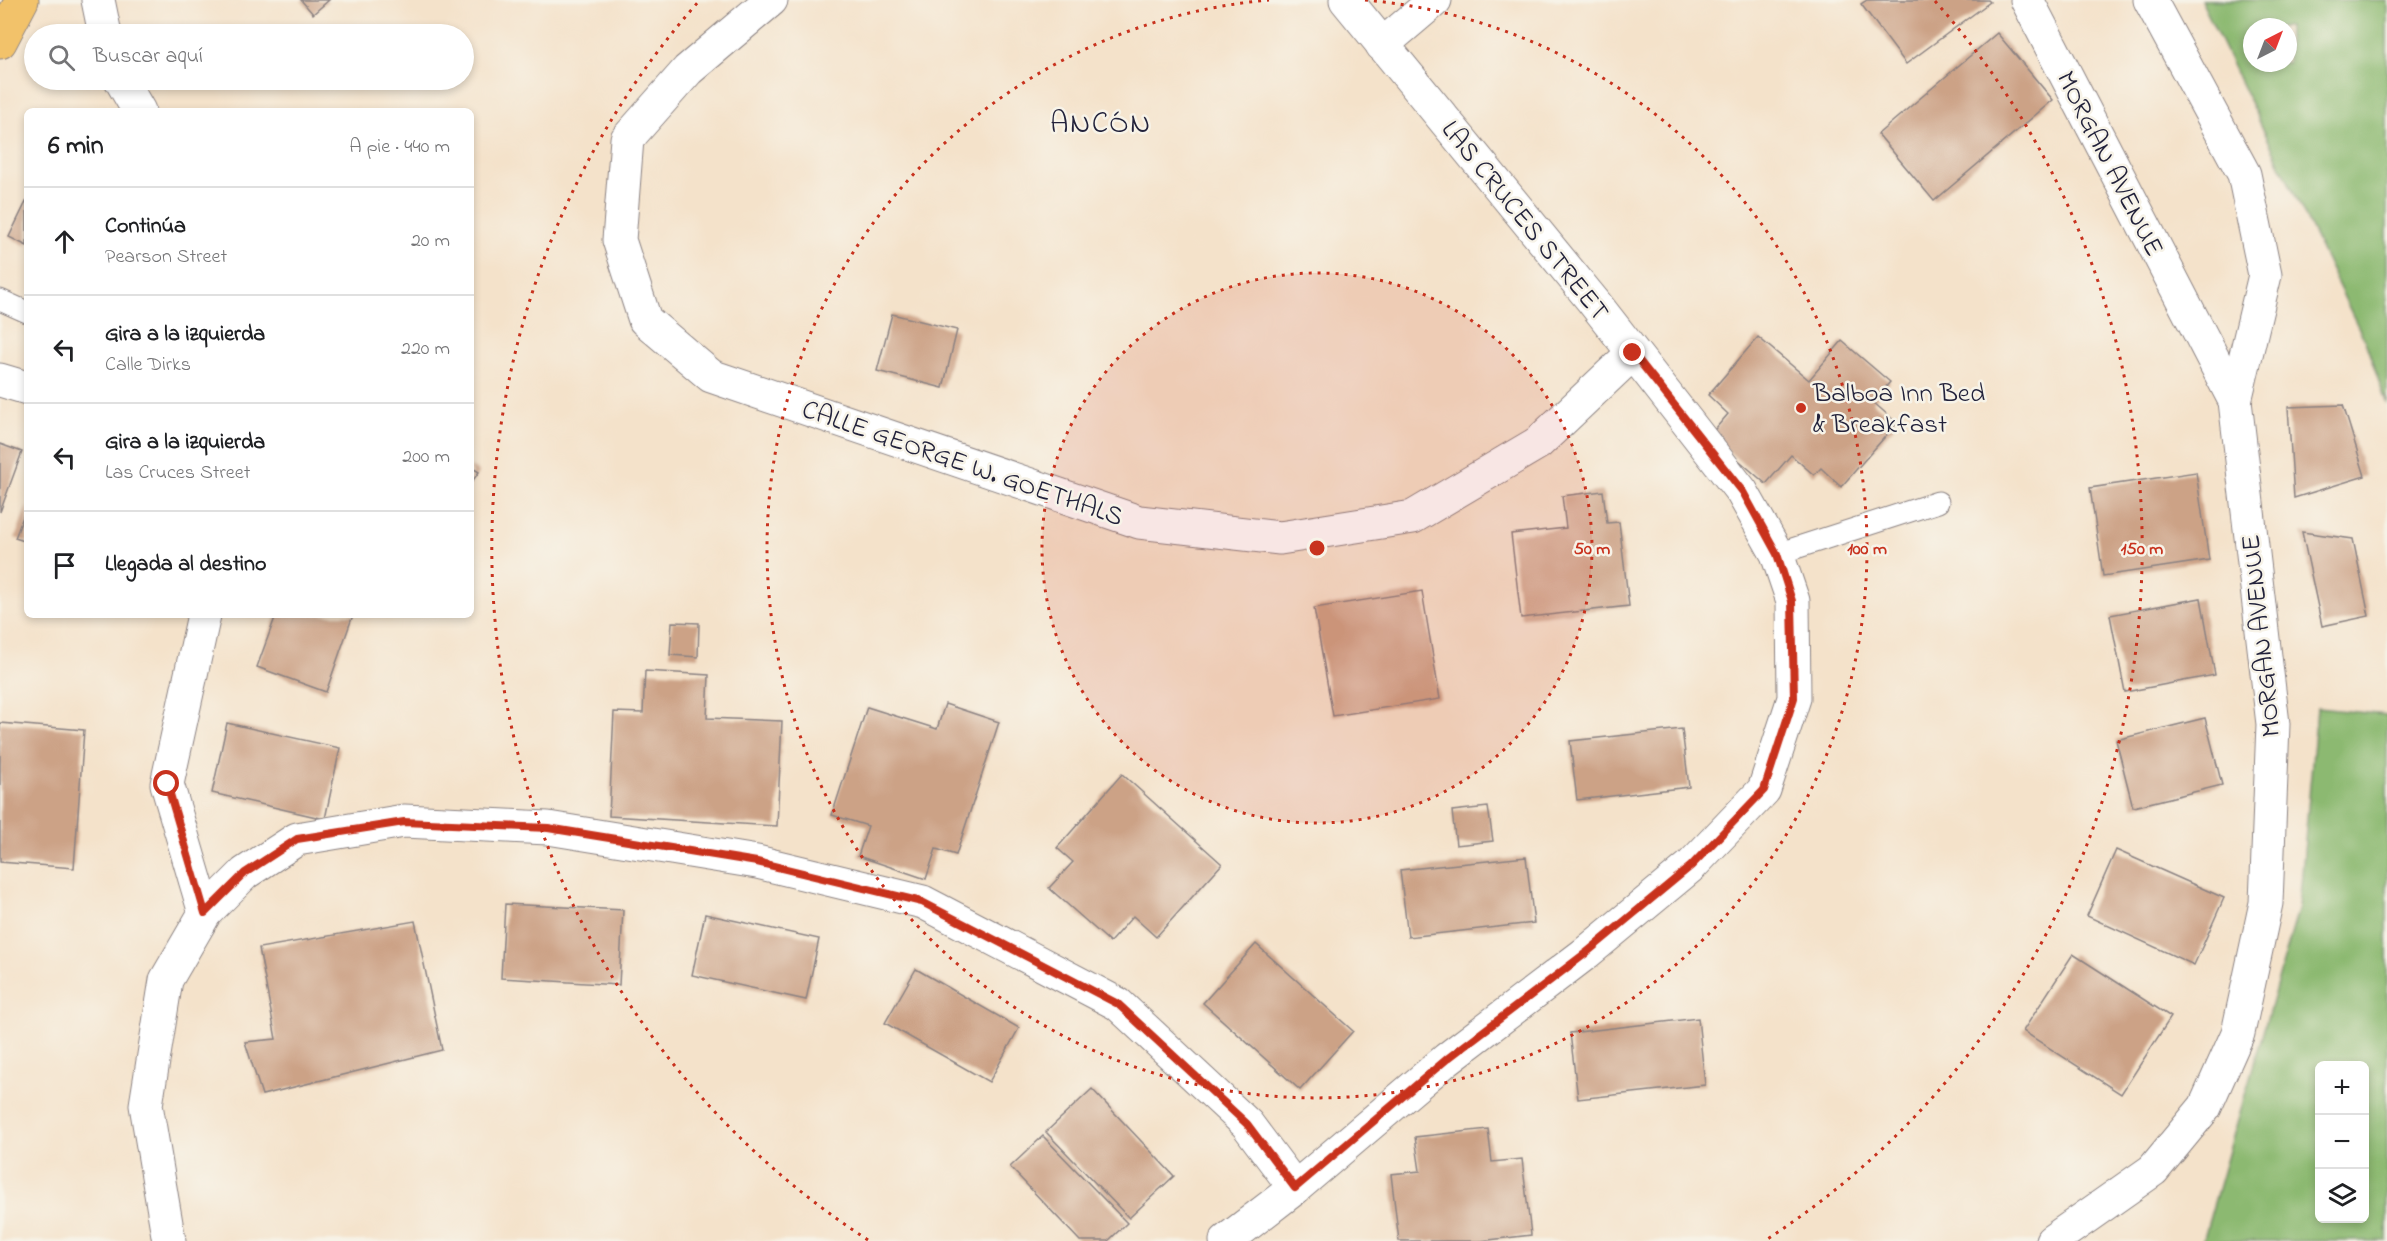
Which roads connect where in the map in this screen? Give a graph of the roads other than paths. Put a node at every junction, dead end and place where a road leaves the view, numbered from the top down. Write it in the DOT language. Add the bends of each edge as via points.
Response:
graph roads {
  1 [pos="98,0"];
  2 [pos="771,0"];
  3 [pos="1346,0"];
  4 [pos="1435,0"];
  5 [pos="2027,0"];
  6 [pos="2150,0"];
  7 [pos="103,24"];
  8 [pos="1382,45"];
  9 [pos="127,90"];
  10 [pos="138,108"];
  11 [pos="0,300"];
  12 [pos="24,311"];
  13 [pos="1633,353"];
  14 [pos="0,380"];
  15 [pos="24,387"];
  16 [pos="2235,401"];
  17 [pos="1938,502"];
  18 [pos="1777,554"];
  19 [pos="203,618"];
  20 [pos="205,913"];
  21 [pos="1295,1188"];
  22 [pos="169,1241"];
  23 [pos="1226,1241"];
  24 [pos="2052,1241"];
  1 -- 7 [label="street"];
  2 -- 13 [label="street, CALLE GEORGE W. GOETHALS" via="688,70 627,139 619,240 645,320 711,376 1139,522 1280,538 1413,517 1538,443"];
  3 -- 8 [label="street, LAS CRUCES STREET"];
  4 -- 8 [label="street"];
  5 -- 16 [label="street, MORGAN AVENUE"];
  6 -- 16 [label="street" via="2244,174 2265,275"];
  8 -- 13 [label="street, LAS CRUCES STREET"];
  9 -- 10 [label="street"];
  11 -- 12 [label="lane"];
  13 -- 18 [label="street, LAS CRUCES STREET" via="1743,492"];
  14 -- 15 [label="street"];
  16 -- 24 [label="street, MORGAN AVENUE" via="2272,724 2266,903 2238,1033 2205,1107 2153,1170"];
  17 -- 18 [label="lane"];
  18 -- 21 [label="street, LAS CRUCES STREET" via="1792,601 1794,698 1764,790 1691,866 1586,953 1447,1059"];
  19 -- 20 [label="street" via="167,784"];
  20 -- 21 [label="street" via="245,873 297,839 404,822 548,828 757,862 922,902 1118,1004 1247,1124"];
  20 -- 22 [label="street" via="166,980 146,1105"];
  21 -- 23 [label="street, LAS CRUCES STREET"];
}
